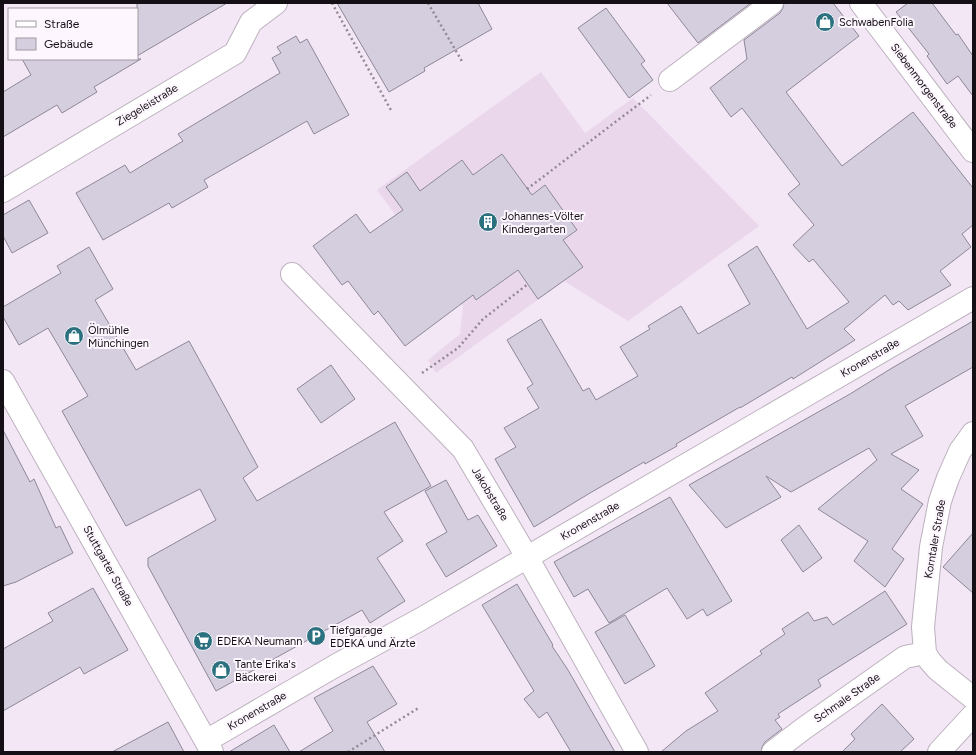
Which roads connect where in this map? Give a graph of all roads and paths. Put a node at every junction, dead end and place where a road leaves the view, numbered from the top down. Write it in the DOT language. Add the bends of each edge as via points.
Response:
graph roads {
  1 [pos="276,3"];
  2 [pos="332,3"];
  3 [pos="428,3"];
  4 [pos="772,3"];
  5 [pos="861,3"];
  6 [pos="463,63"];
  7 [pos="670,80"];
  8 [pos="392,112"];
  9 [pos="973,151"];
  10 [pos="528,189"];
  11 [pos="3,191"];
  12 [pos="292,274"];
  13 [pos="528,284"];
  14 [pos="973,298"];
  15 [pos="432,366"];
  16 [pos="3,381"];
  17 [pos="973,432"];
  18 [pos="527,557"];
  19 [pos="925,653"];
  20 [pos="973,698"];
  21 [pos="420,707"];
  22 [pos="973,715"];
  23 [pos="209,746"];
  24 [pos="348,752"];
  25 [pos="636,752"];
  26 [pos="773,752"];
  27 [pos="939,752"];
  1 -- 11 [label="street, Ziegeleistraße" via="251,22 235,52"];
  2 -- 8 [label="path"];
  3 -- 6 [label="path"];
  4 -- 7 [label="street"];
  5 -- 9 [label="street, Siebenmorgenstraße"];
  7 -- 10 [label="path"];
  12 -- 18 [label="street, Jakobstraße" via="464,449"];
  13 -- 15 [label="path" via="483,319 458,348"];
  14 -- 18 [label="street, Kronenstraße"];
  16 -- 23 [label="street, Stuttgarter Straße"];
  17 -- 19 [label="street, Korntaler Straße" via="960,451 940,501 931,547 923,627"];
  18 -- 23 [label="street, Kronenstraße" via="422,619 334,666"];
  18 -- 25 [label="street, Jakobstraße"];
  19 -- 20 [label="street" via="938,670"];
  19 -- 26 [label="street, Schmale Straße" via="905,657"];
  21 -- 24 [label="path"];
  22 -- 27 [label="street"];
}
